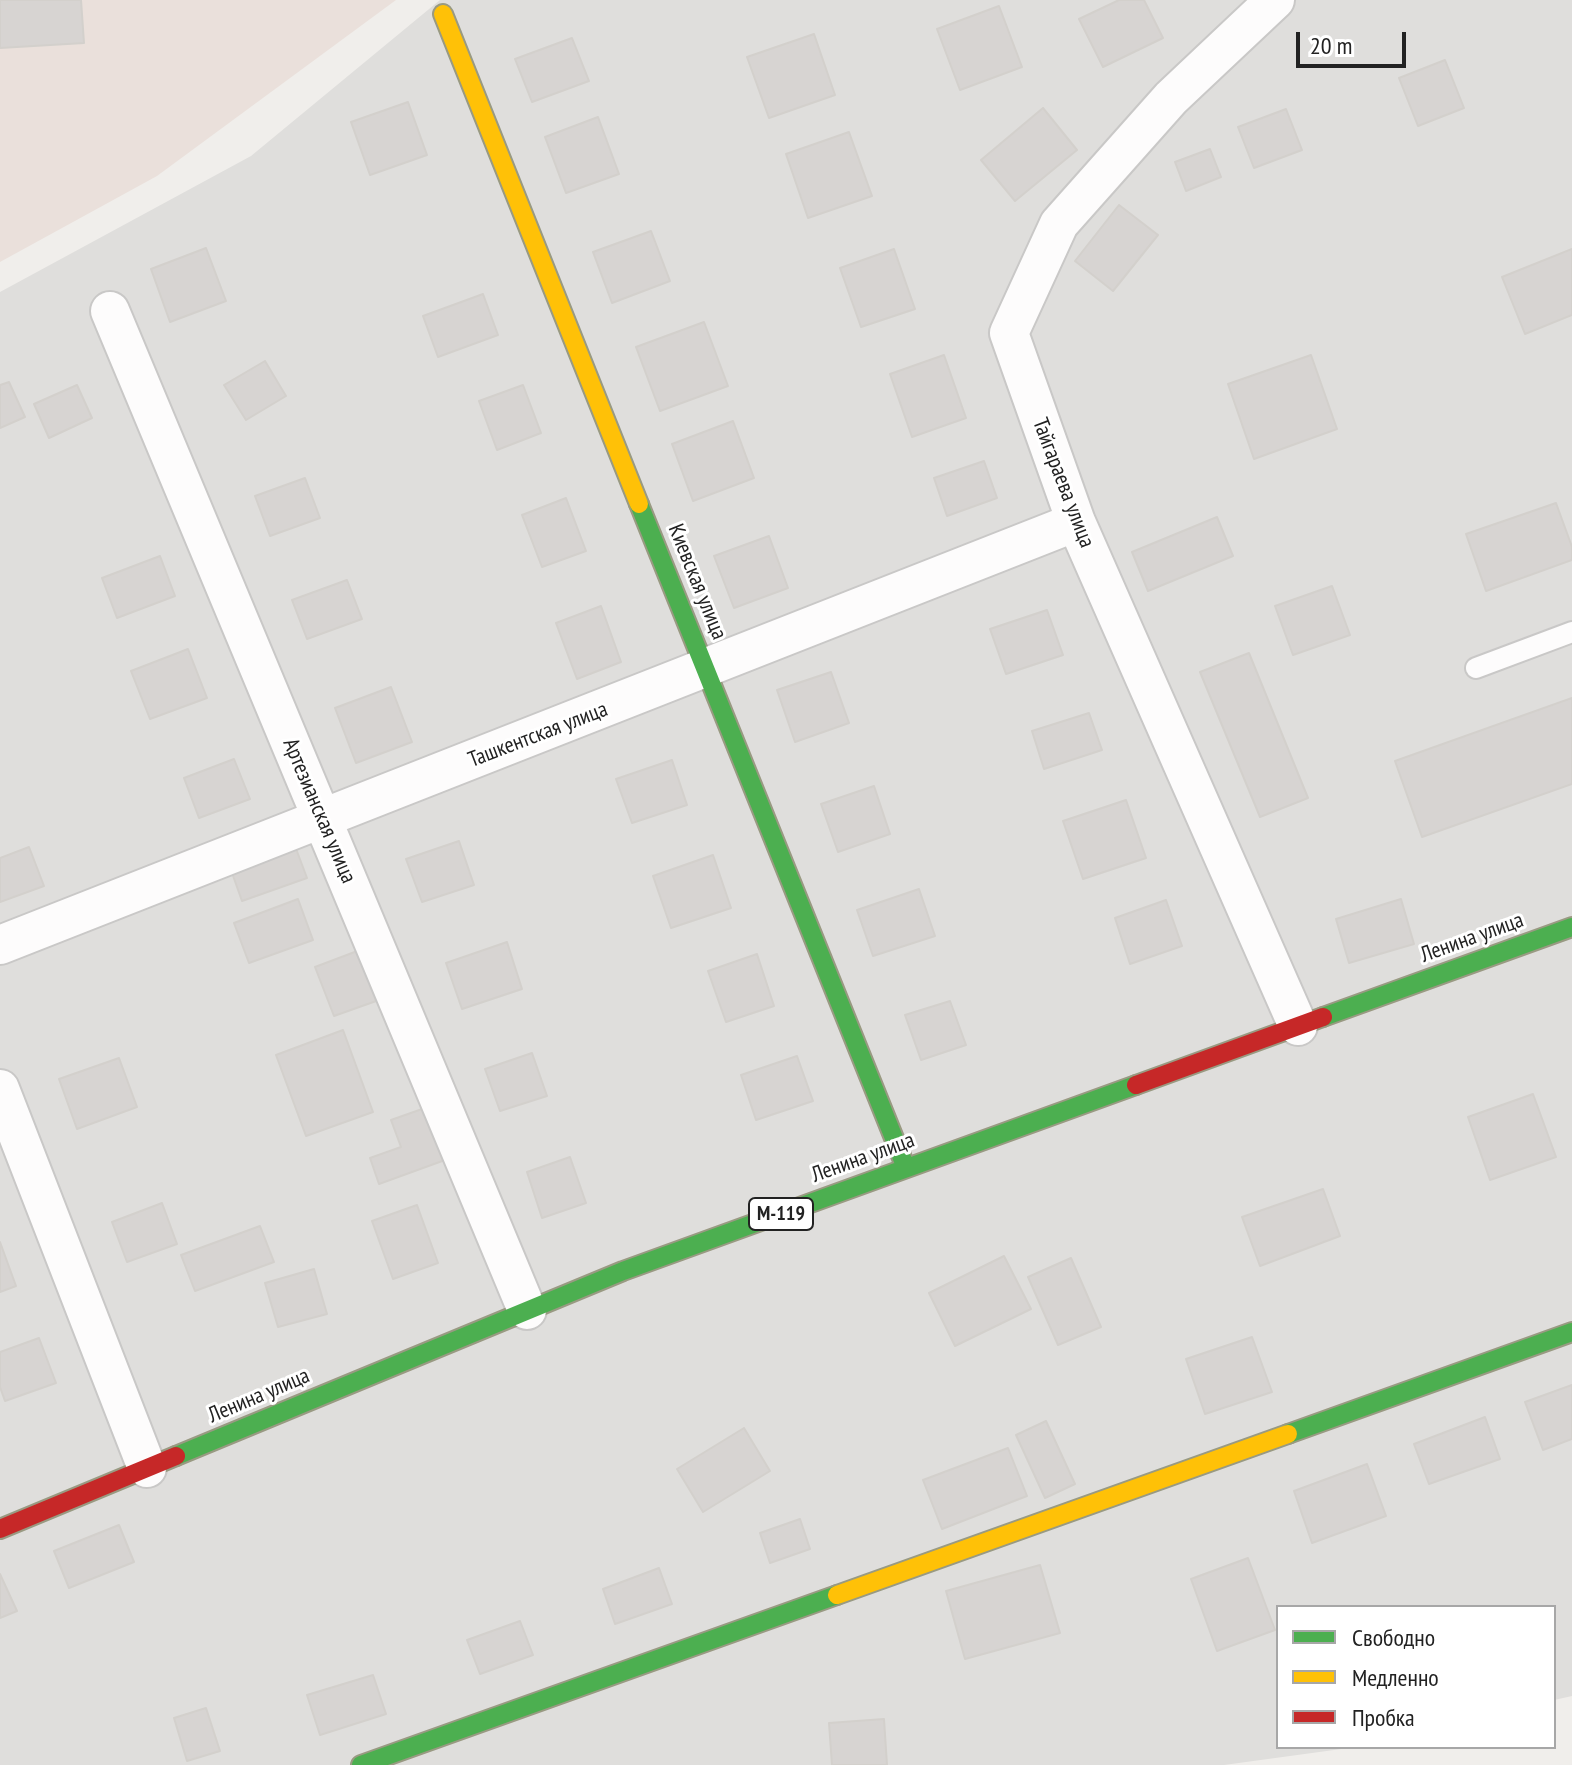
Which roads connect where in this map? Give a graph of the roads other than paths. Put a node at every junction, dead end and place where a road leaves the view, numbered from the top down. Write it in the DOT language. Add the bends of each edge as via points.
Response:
graph roads {
  1 [pos="1275,0"];
  2 [pos="443,14"];
  3 [pos="110,311"];
  4 [pos="1076,522"];
  5 [pos="1572,632"];
  6 [pos="1476,668"];
  7 [pos="706,669"];
  8 [pos="322,819"];
  9 [pos="1572,927"];
  10 [pos="0,945"];
  11 [pos="1298,1026"];
  12 [pos="0,1089"];
  13 [pos="906,1168"];
  14 [pos="527,1310"];
  15 [pos="1572,1332"];
  16 [pos="147,1468"];
  17 [pos="0,1529"];
  18 [pos="361,1765"];
  1 -- 4 [label="street, Тайгараева улица" via="1171,98 1059,224 1009,333"];
  2 -- 7 [label="street, Киевская улица"];
  3 -- 8 [label="street, Артезианская улица"];
  4 -- 7 [label="street, Ташкентская улица"];
  4 -- 11 [label="street, Тайгараева улица"];
  5 -- 6 [label="lane"];
  7 -- 8 [label="street, Ташкентская улица"];
  7 -- 13 [label="street, Киевская улица"];
  8 -- 10 [label="street, Ташкентская улица"];
  8 -- 14 [label="street, Артезианская улица"];
  9 -- 11 [label="street, Ленина улица / М-119"];
  11 -- 13 [label="street, Ленина улица / М-119"];
  12 -- 16 [label="street"];
  13 -- 14 [label="street, Ленина улица / М-119"];
  14 -- 16 [label="street, Ленина улица / М-119"];
  15 -- 18 [label="street"];
  16 -- 17 [label="street, Ленина улица / М-119"];
}
